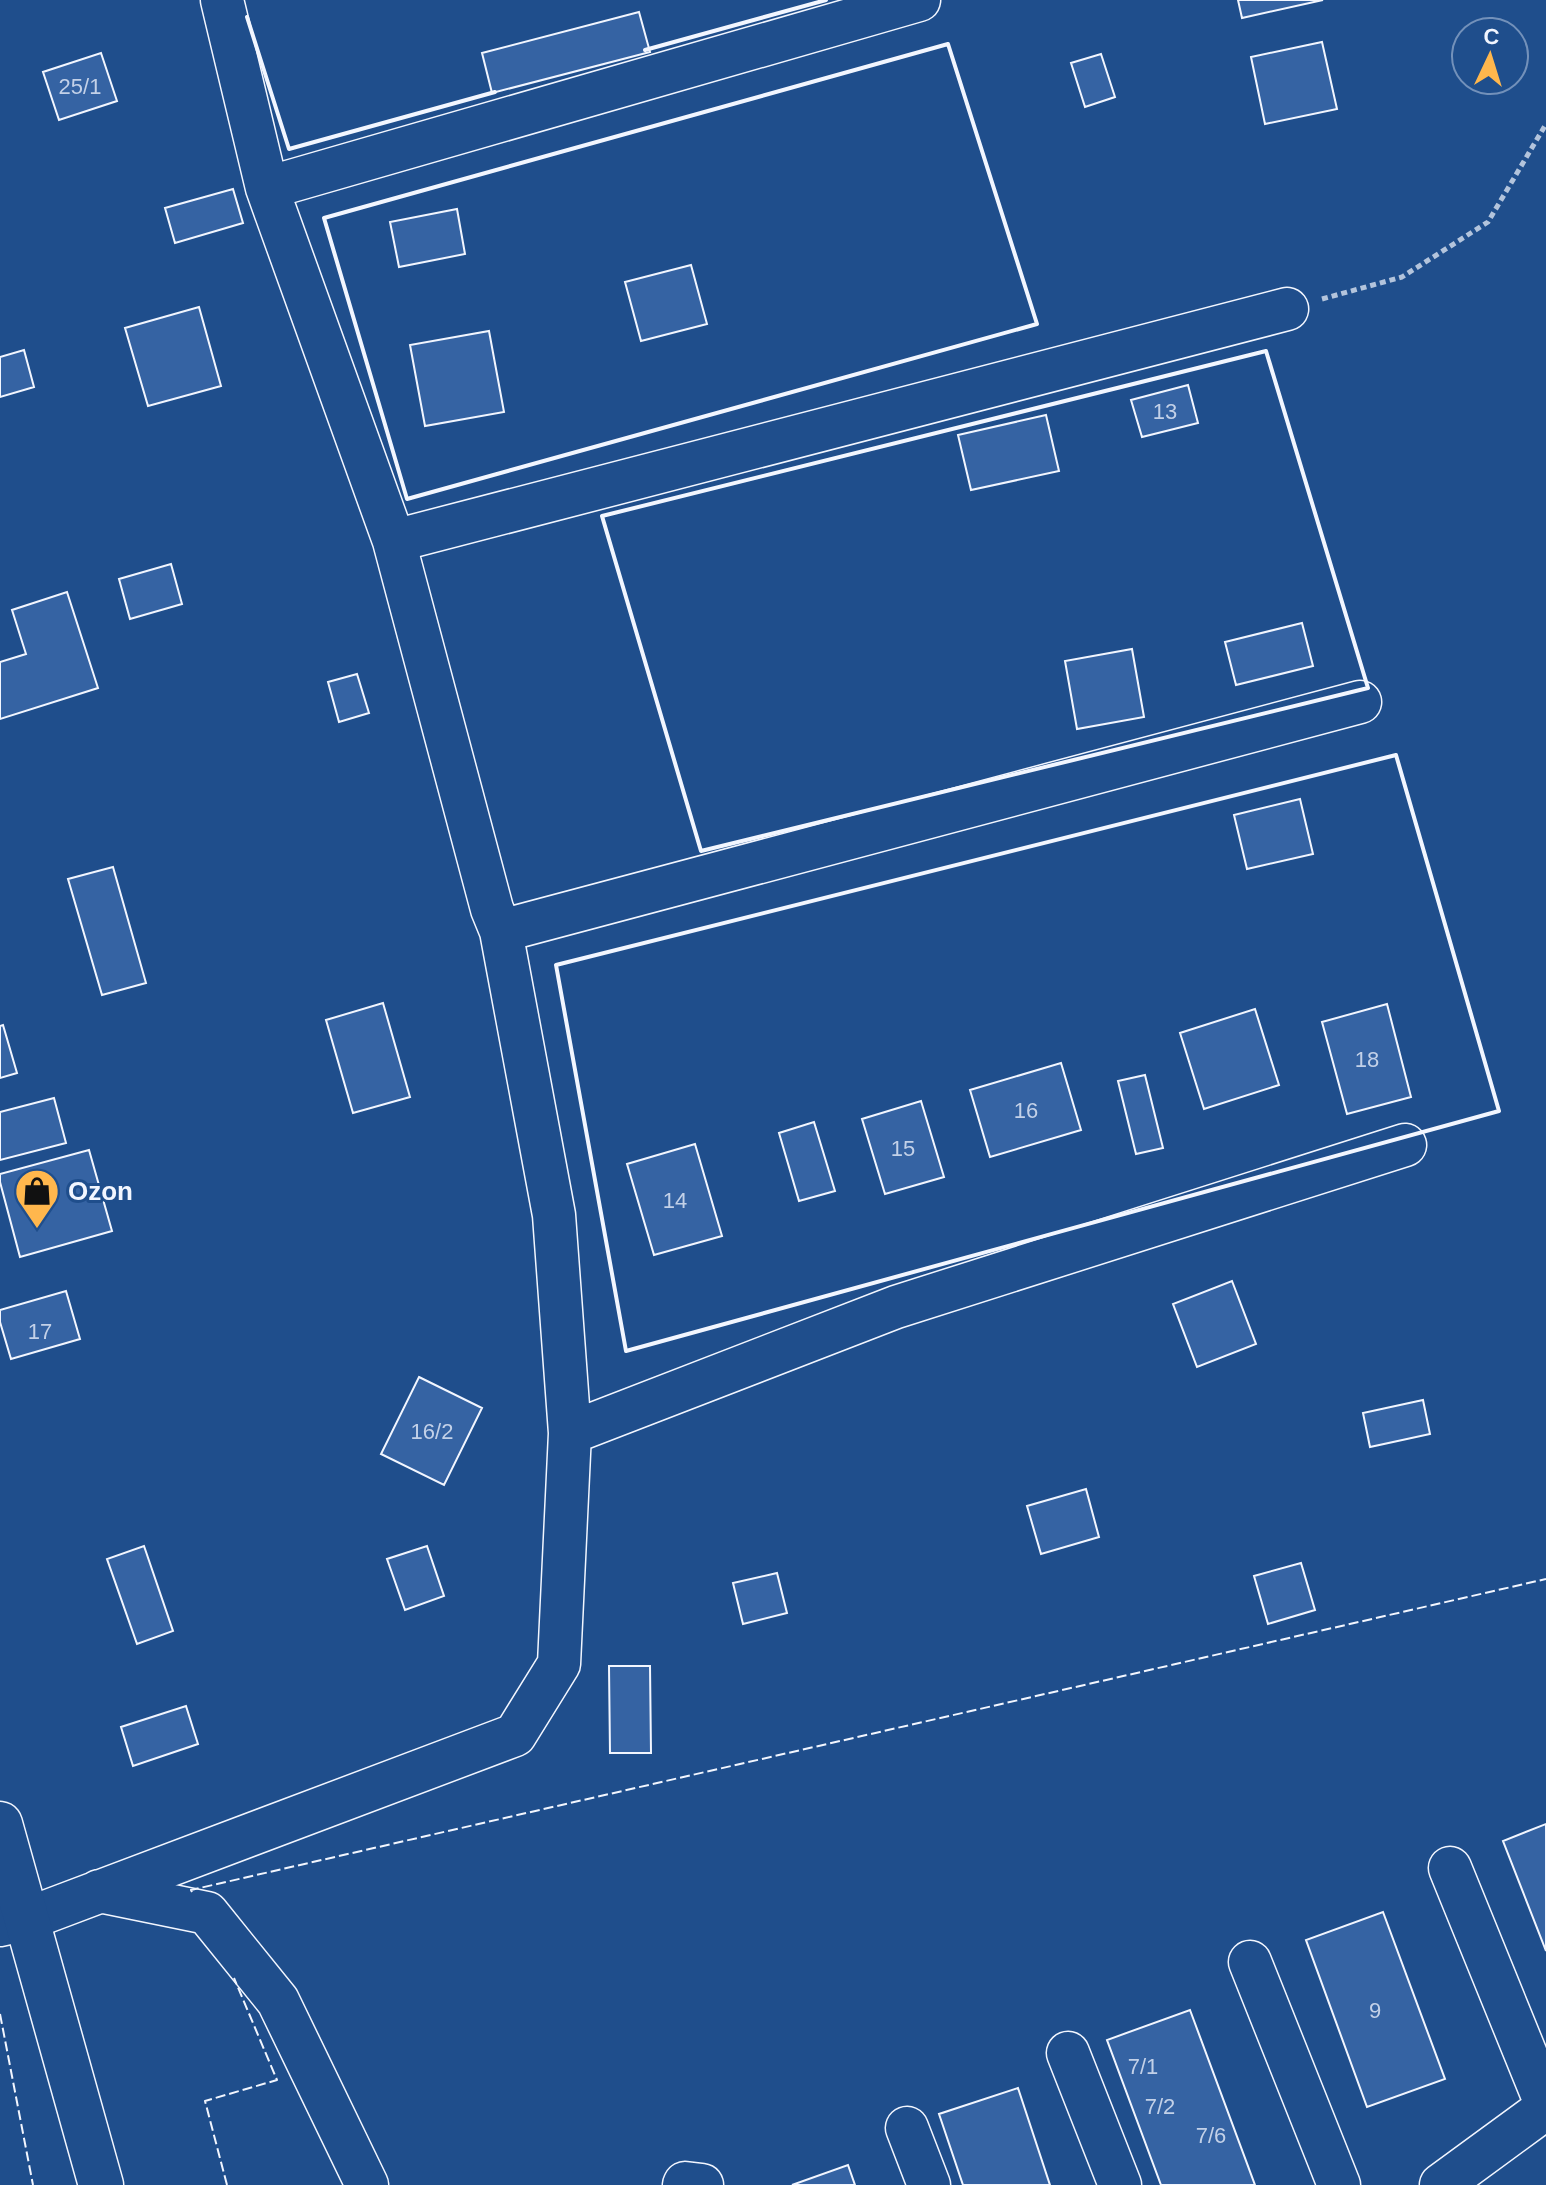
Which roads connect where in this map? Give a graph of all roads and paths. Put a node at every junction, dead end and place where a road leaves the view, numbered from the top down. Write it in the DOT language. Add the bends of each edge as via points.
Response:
graph roads {
  1 [pos="222,0"];
  2 [pos="919,0"];
  3 [pos="1546,124"];
  4 [pos="267,188"];
  5 [pos="1287,309"];
  6 [pos="394,541"];
  7 [pos="1360,702"];
  8 [pos="501,931"];
  9 [pos="1405,1145"];
  10 [pos="570,1433"];
  11 [pos="0,1824"];
  12 [pos="1450,1868"];
  13 [pos="99,1891"];
  14 [pos="13,1922"];
  15 [pos="1250,1962"];
  16 [pos="1068,2053"];
  17 [pos="1546,2106"];
  18 [pos="907,2128"];
  19 [pos="101,2185"];
  20 [pos="367,2185"];
  21 [pos="684,2185"];
  22 [pos="702,2185"];
  23 [pos="929,2185"];
  24 [pos="1120,2185"];
  25 [pos="1339,2185"];
  26 [pos="1441,2185"];
  1 -- 4 [label="street"];
  2 -- 4 [label="street"];
  3 -- 5 [label="path" via="1488,222 1402,277"];
  4 -- 6 [label="street"];
  5 -- 6 [label="street"];
  6 -- 8 [label="street"];
  7 -- 8 [label="street"];
  8 -- 10 [label="street" via="554,1215"];
  9 -- 10 [label="street" via="896,1307"];
  10 -- 13 [label="street" via="559,1664 515,1735"];
  11 -- 14 [label="main road"];
  12 -- 17 [label="street"];
  13 -- 14 [label="street"];
  13 -- 20 [label="street" via="207,1913 278,2001"];
  14 -- 19 [label="main road"];
  15 -- 25 [label="street"];
  16 -- 24 [label="street"];
  17 -- 26 [label="street"];
  18 -- 23 [label="street"];
  21 -- 22 [label="street"];
}
